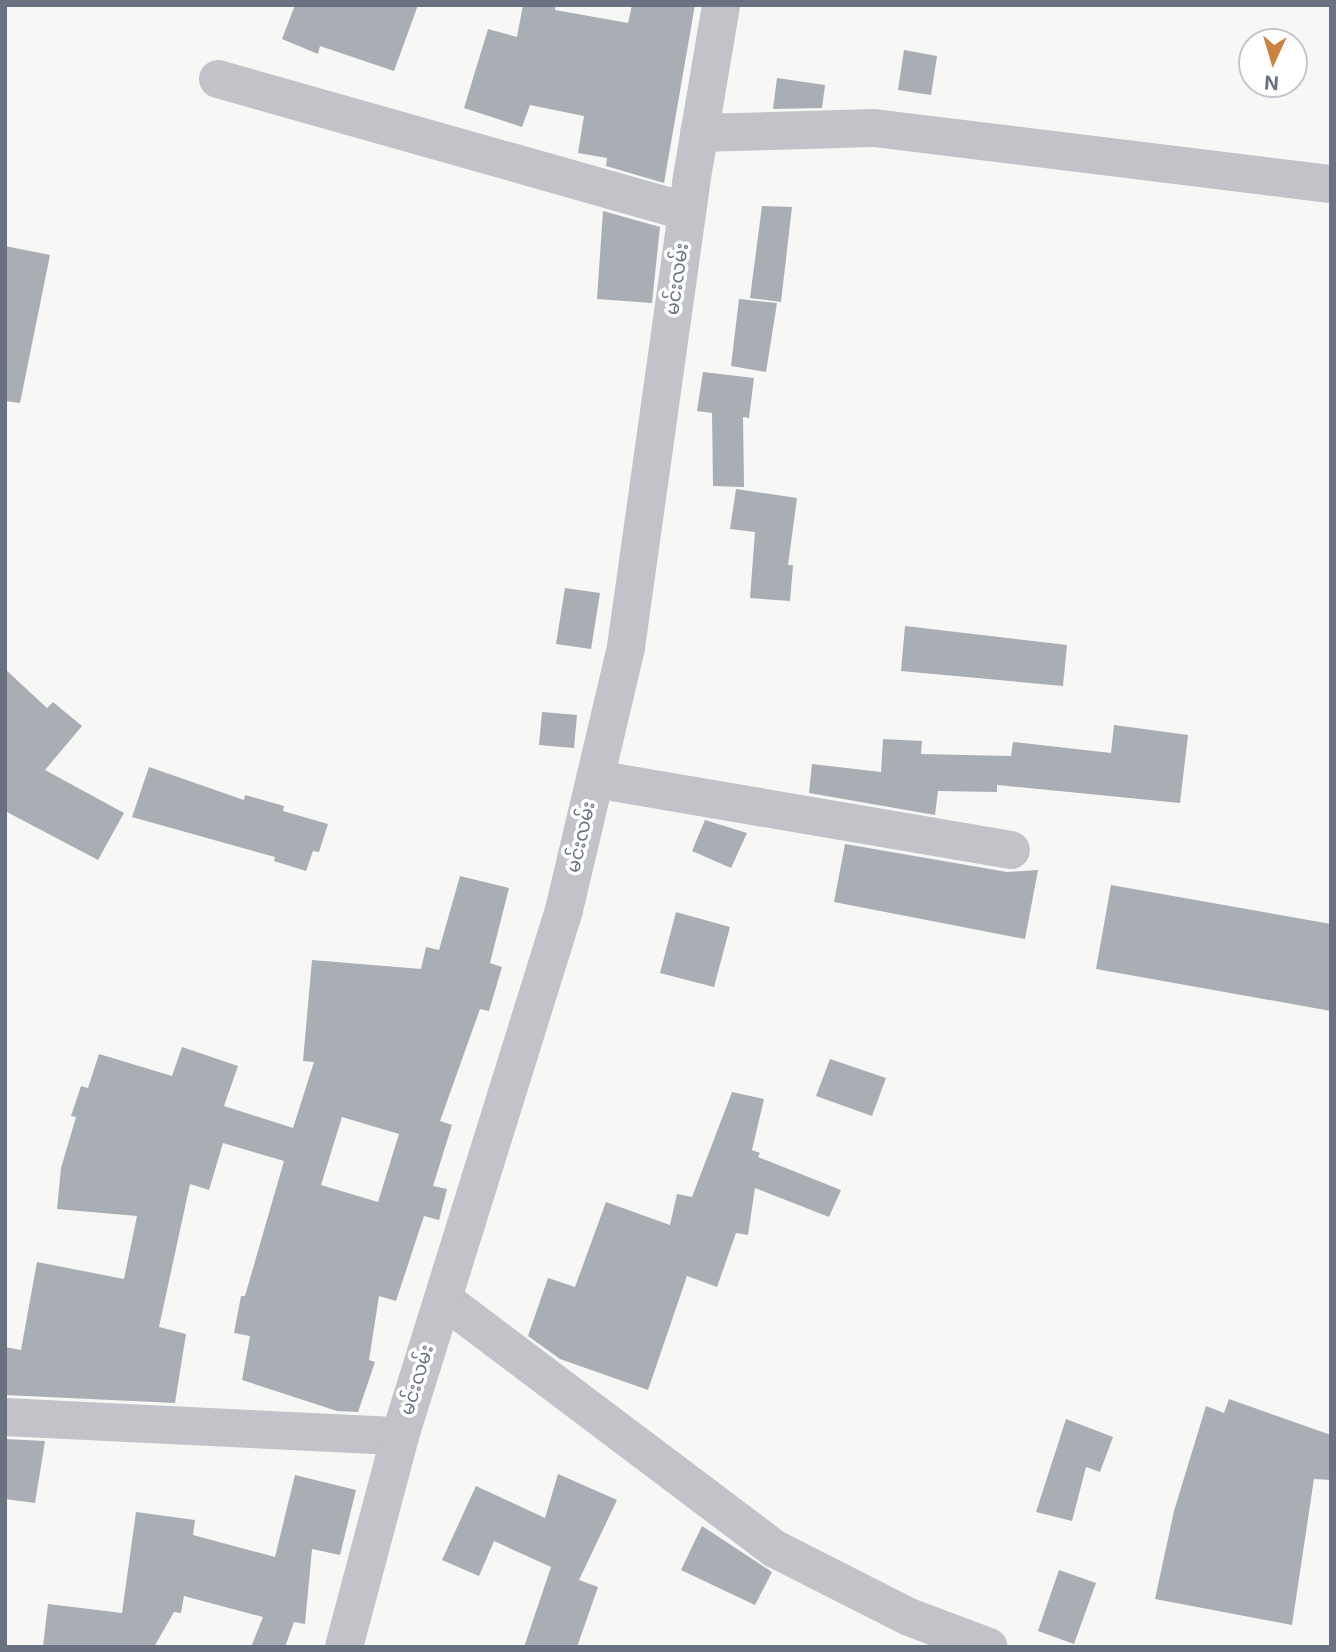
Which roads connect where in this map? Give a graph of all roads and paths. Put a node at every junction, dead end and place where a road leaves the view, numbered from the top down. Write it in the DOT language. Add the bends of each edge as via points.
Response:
graph roads {
  1 [pos="721,5"];
  2 [pos="218,79"];
  3 [pos="699,133"];
  4 [pos="1331,184"];
  5 [pos="687,212"];
  6 [pos="595,779"];
  7 [pos="1011,850"];
  8 [pos="443,1299"];
  9 [pos="5,1417"];
  10 [pos="400,1436"];
  11 [pos="344,1647"];
  12 [pos="989,1647"];
  1 -- 3 [label="street, မင်းလမ်း"];
  2 -- 5 [label="street"];
  3 -- 4 [label="street" via="874,128"];
  3 -- 5 [label="street, မင်းလမ်း"];
  5 -- 6 [label="street, မင်းလမ်း" via="626,647"];
  6 -- 7 [label="street"];
  6 -- 8 [label="street, မင်းလမ်း" via="564,910"];
  8 -- 10 [label="street, မင်းလမ်း"];
  8 -- 12 [label="street" via="775,1549 909,1617"];
  9 -- 10 [label="street"];
  10 -- 11 [label="street, မင်းလမ်း"];
}
